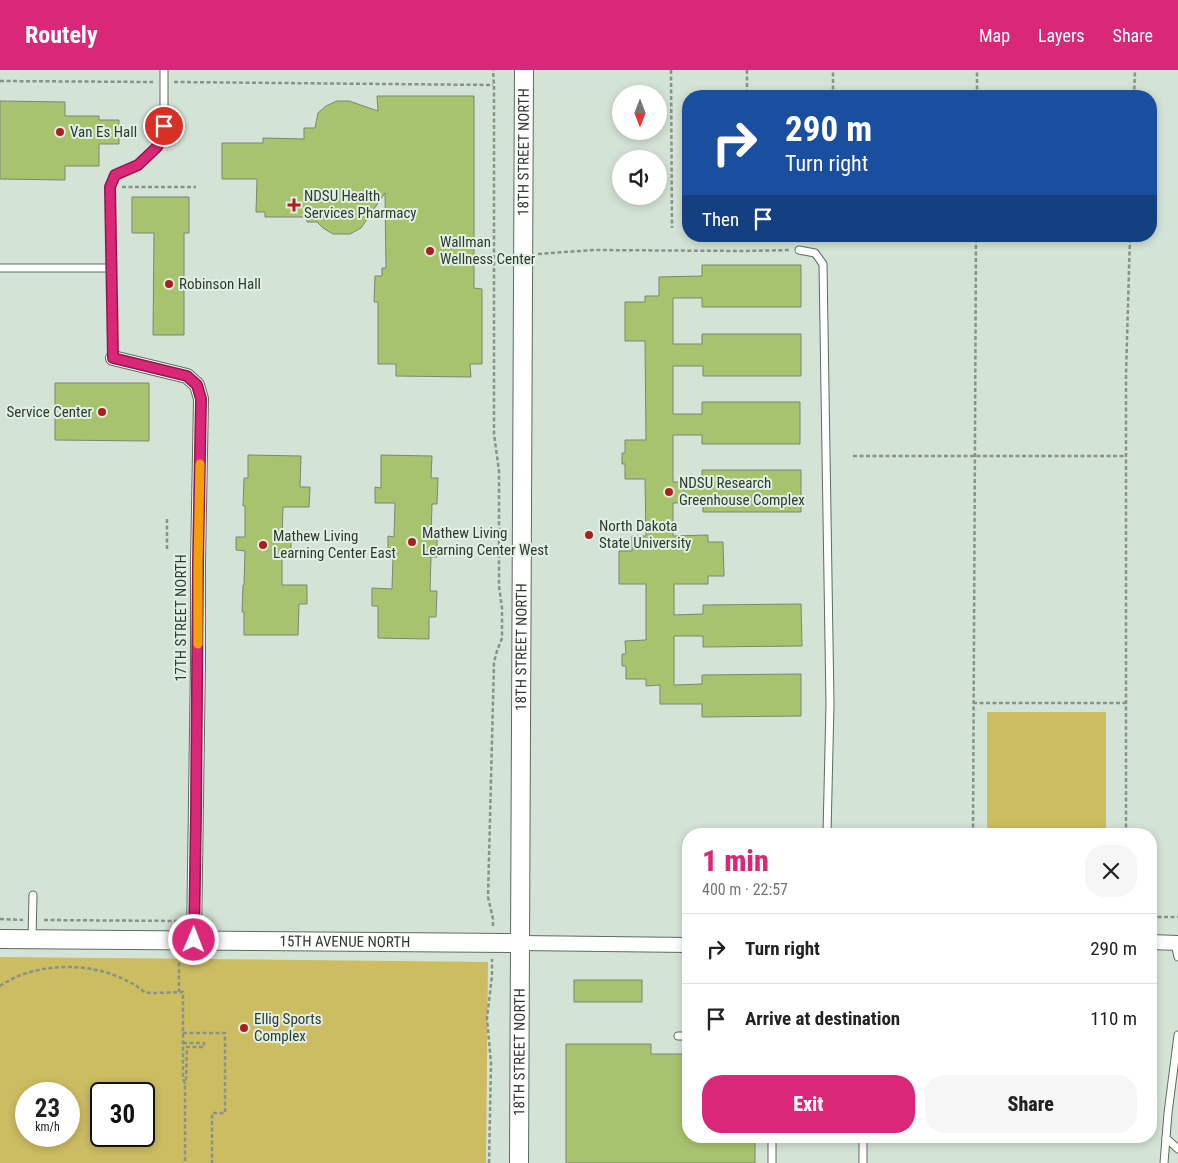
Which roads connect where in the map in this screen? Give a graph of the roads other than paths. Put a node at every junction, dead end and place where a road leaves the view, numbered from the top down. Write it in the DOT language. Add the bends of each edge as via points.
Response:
graph roads {
  1 [pos="164,70"];
  2 [pos="524,70"];
  3 [pos="799,250"];
  4 [pos="0,268"];
  5 [pos="112,268"];
  6 [pos="113,358"];
  7 [pos="827,828"];
  8 [pos="33,895"];
  9 [pos="0,939"];
  10 [pos="32,940"];
  11 [pos="194,940"];
  12 [pos="520,943"];
  13 [pos="1157,943"];
  14 [pos="682,945"];
  15 [pos="1177,948"];
  16 [pos="1178,1034"];
  17 [pos="678,1036"];
  18 [pos="682,1036"];
  19 [pos="1176,1064"];
  20 [pos="1166,1138"];
  21 [pos="772,1143"];
  22 [pos="863,1143"];
  23 [pos="1178,1149"];
  24 [pos="519,1163"];
  25 [pos="772,1163"];
  26 [pos="863,1163"];
  27 [pos="1164,1163"];
  1 -- 5 [label="lane" via="164,126 157,147 138,165 115,175 110,187"];
  2 -- 12 [label="street, 18TH STREET NORTH"];
  3 -- 7 [label="lane" via="815,253 823,264 830,704"];
  4 -- 5 [label="lane"];
  5 -- 6 [label="lane"];
  6 -- 11 [label="street, 17TH STREET NORTH" via="187,376 197,385 201,399"];
  8 -- 10 [label="lane"];
  9 -- 10 [label="street, 15TH AVENUE NORTH"];
  10 -- 11 [label="street, 15TH AVENUE NORTH"];
  11 -- 12 [label="street, 15TH AVENUE NORTH"];
  12 -- 14 [label="street, 15TH AVENUE NORTH"];
  12 -- 24 [label="street, 18TH STREET NORTH"];
  13 -- 15 [label="street"];
  16 -- 19 [label="lane"];
  17 -- 18 [label="lane"];
  19 -- 20 [label="lane"];
  20 -- 23 [label="lane"];
  20 -- 27 [label="lane"];
  21 -- 25 [label="lane"];
  22 -- 26 [label="lane"];
}
